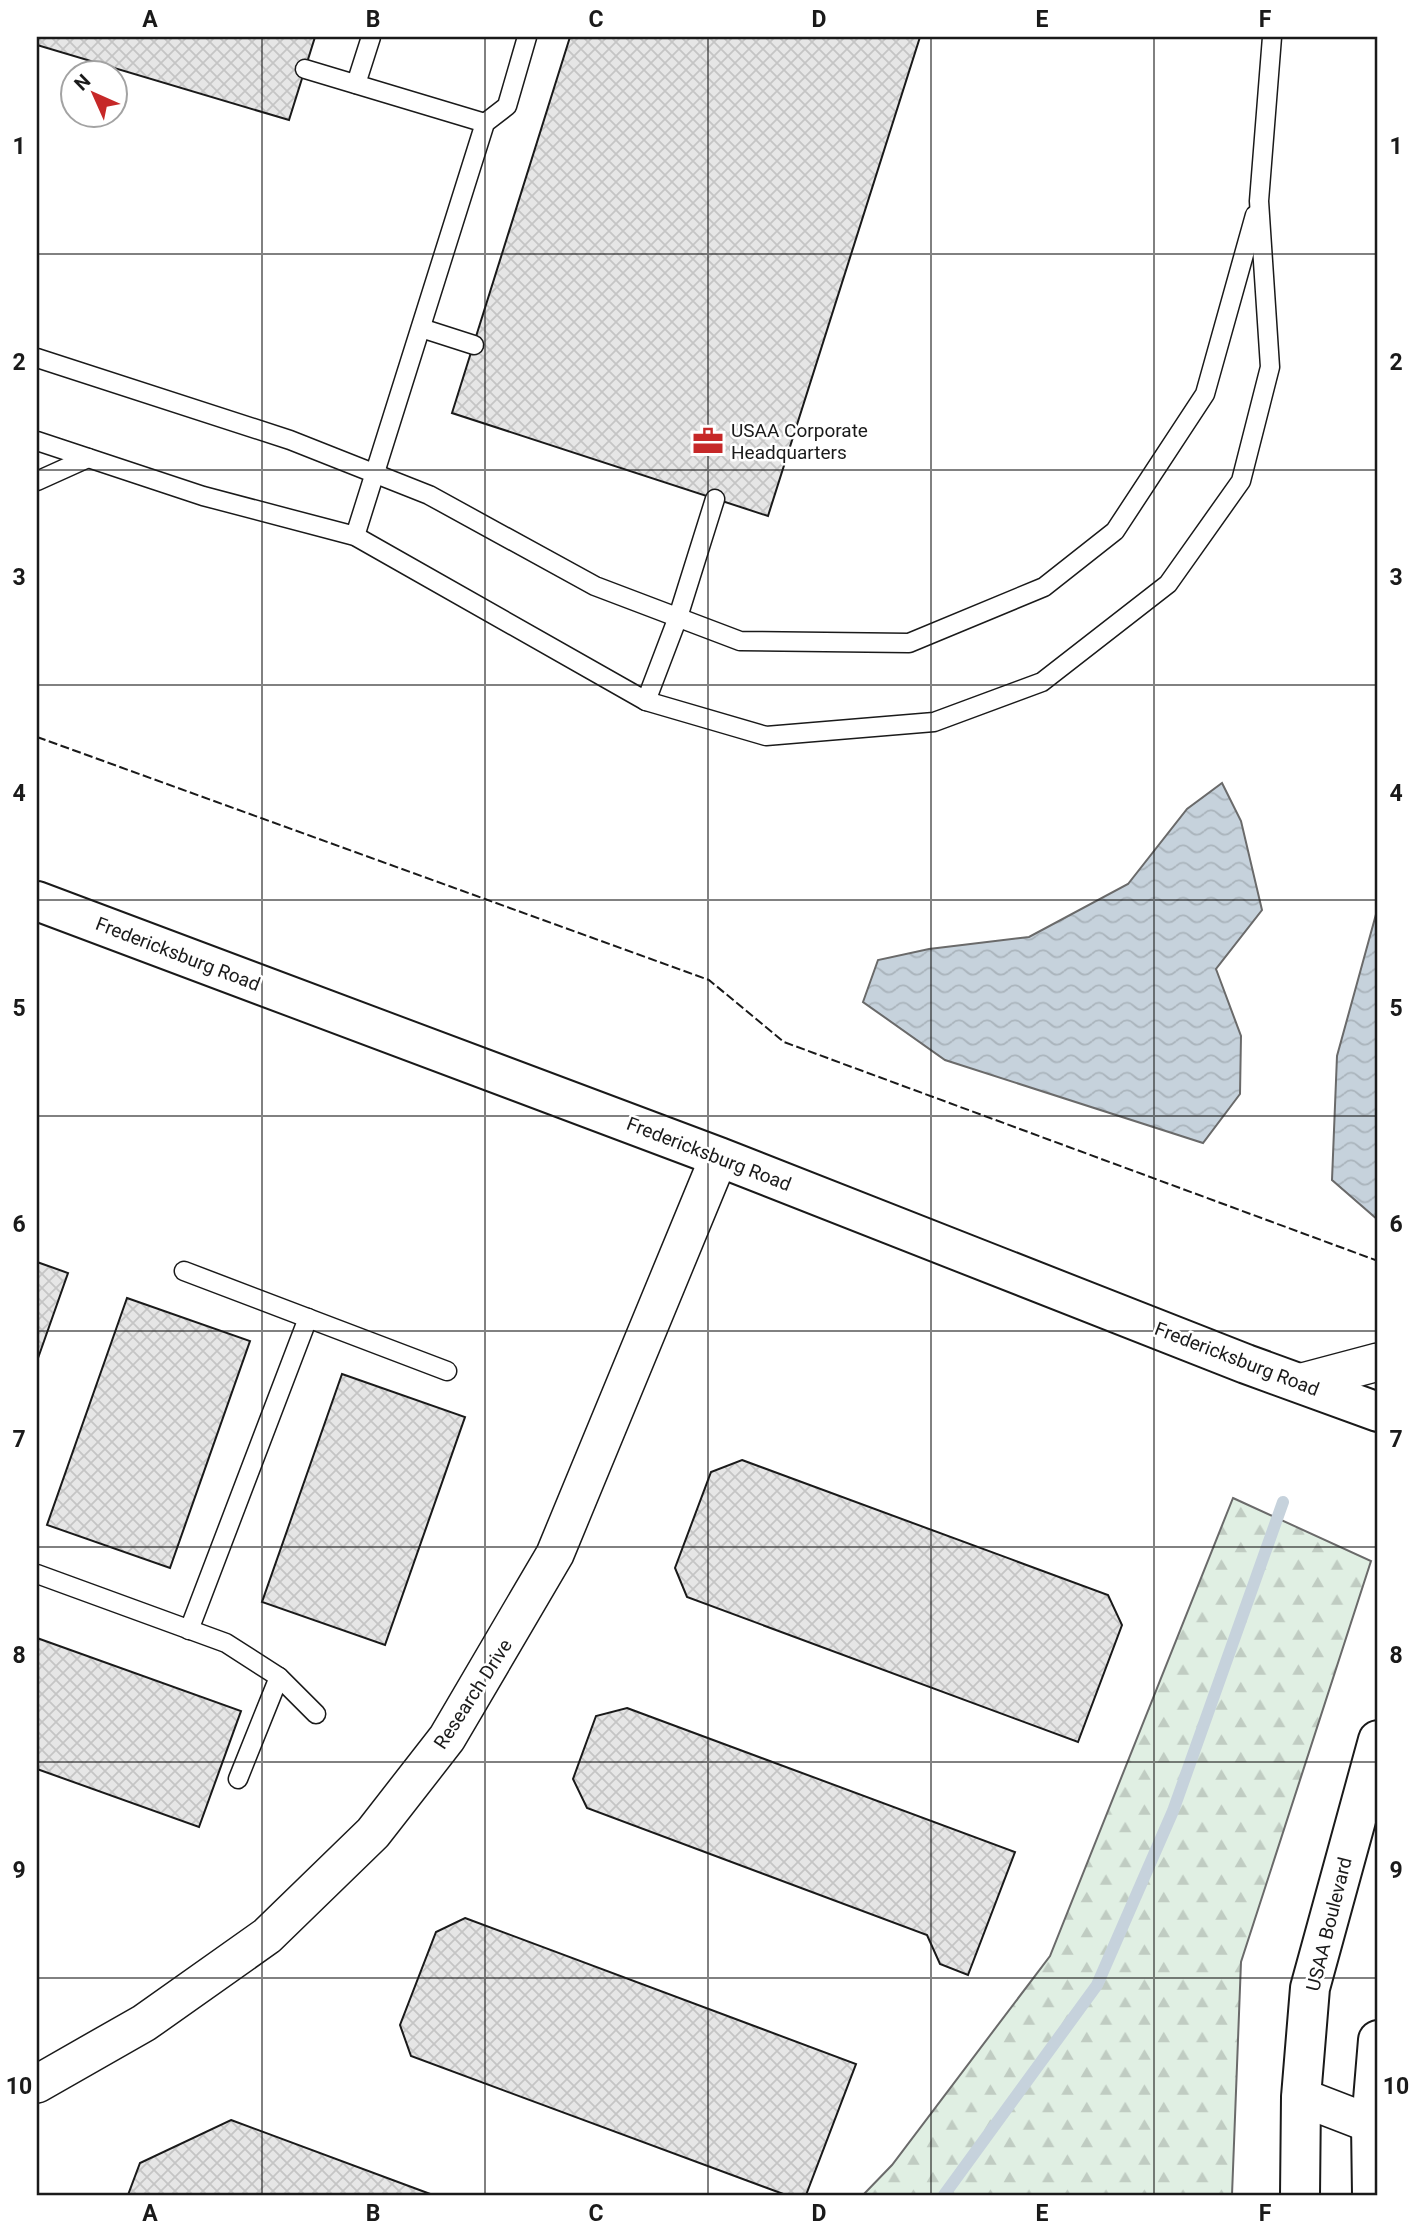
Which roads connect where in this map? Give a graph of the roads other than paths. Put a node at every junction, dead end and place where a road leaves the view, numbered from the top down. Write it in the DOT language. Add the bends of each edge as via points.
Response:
graph roads {
  1 [pos="371,37"];
  2 [pos="527,37"];
  3 [pos="1272,37"];
  4 [pos="305,69"];
  5 [pos="356,84"];
  6 [pos="485,123"];
  7 [pos="1259,201"];
  8 [pos="421,328"];
  9 [pos="474,345"];
  10 [pos="37,358"];
  11 [pos="37,441"];
  12 [pos="88,458"];
  13 [pos="375,474"];
  14 [pos="37,481"];
  15 [pos="715,499"];
  16 [pos="355,536"];
  17 [pos="678,617"];
  18 [pos="646,701"];
  19 [pos="37,901"];
  20 [pos="719,1157"];
  21 [pos="184,1271"];
  22 [pos="308,1318"];
  23 [pos="1378,1362"];
  24 [pos="447,1371"];
  25 [pos="1299,1383"];
  26 [pos="1378,1412"];
  27 [pos="37,1574"];
  28 [pos="189,1630"];
  29 [pos="279,1676"];
  30 [pos="316,1714"];
  31 [pos="1378,1740"];
  32 [pos="239,1779"];
  33 [pos="1378,2040"];
  34 [pos="37,2084"];
  35 [pos="1301,2097"];
  36 [pos="1371,2124"];
  37 [pos="1300,2195"];
  38 [pos="1372,2195"];
  1 -- 5 [label="lane"];
  2 -- 6 [label="lane" via="507,106"];
  3 -- 7 [label="lane"];
  4 -- 5 [label="lane"];
  5 -- 6 [label="lane"];
  6 -- 8 [label="lane"];
  7 -- 17 [label="lane" via="1205,394 1115,531 1044,587 909,643 740,641"];
  7 -- 18 [label="lane" via="1270,366 1241,481 1168,584 1042,682 934,722 766,736"];
  8 -- 9 [label="lane"];
  8 -- 13 [label="lane"];
  10 -- 13 [label="lane" via="290,440"];
  11 -- 12 [label="lane"];
  12 -- 14 [label="lane"];
  12 -- 16 [label="lane" via="203,496"];
  13 -- 16 [label="lane"];
  13 -- 17 [label="lane" via="429,495 595,586"];
  15 -- 17 [label="lane"];
  16 -- 18 [label="lane"];
  17 -- 18 [label="lane"];
  19 -- 20 [label="main road, Fredericksburg Road"];
  20 -- 25 [label="main road, Fredericksburg Road"];
  20 -- 34 [label="street, Research Drive" via="555,1555 447,1738 373,1833 267,1936 144,2023"];
  21 -- 22 [label="lane"];
  22 -- 24 [label="lane"];
  22 -- 28 [label="lane"];
  23 -- 25 [label="street"];
  25 -- 26 [label="main road, Fredericksburg Road"];
  27 -- 28 [label="lane"];
  28 -- 29 [label="lane" via="226,1643"];
  29 -- 30 [label="lane"];
  29 -- 32 [label="lane"];
  31 -- 35 [label="main road, USAA Boulevard" via="1310,1988"];
  33 -- 36 [label="main road"];
  35 -- 36 [label="street"];
  35 -- 37 [label="main road, USAA Boulevard"];
  36 -- 38 [label="main road"];
}
